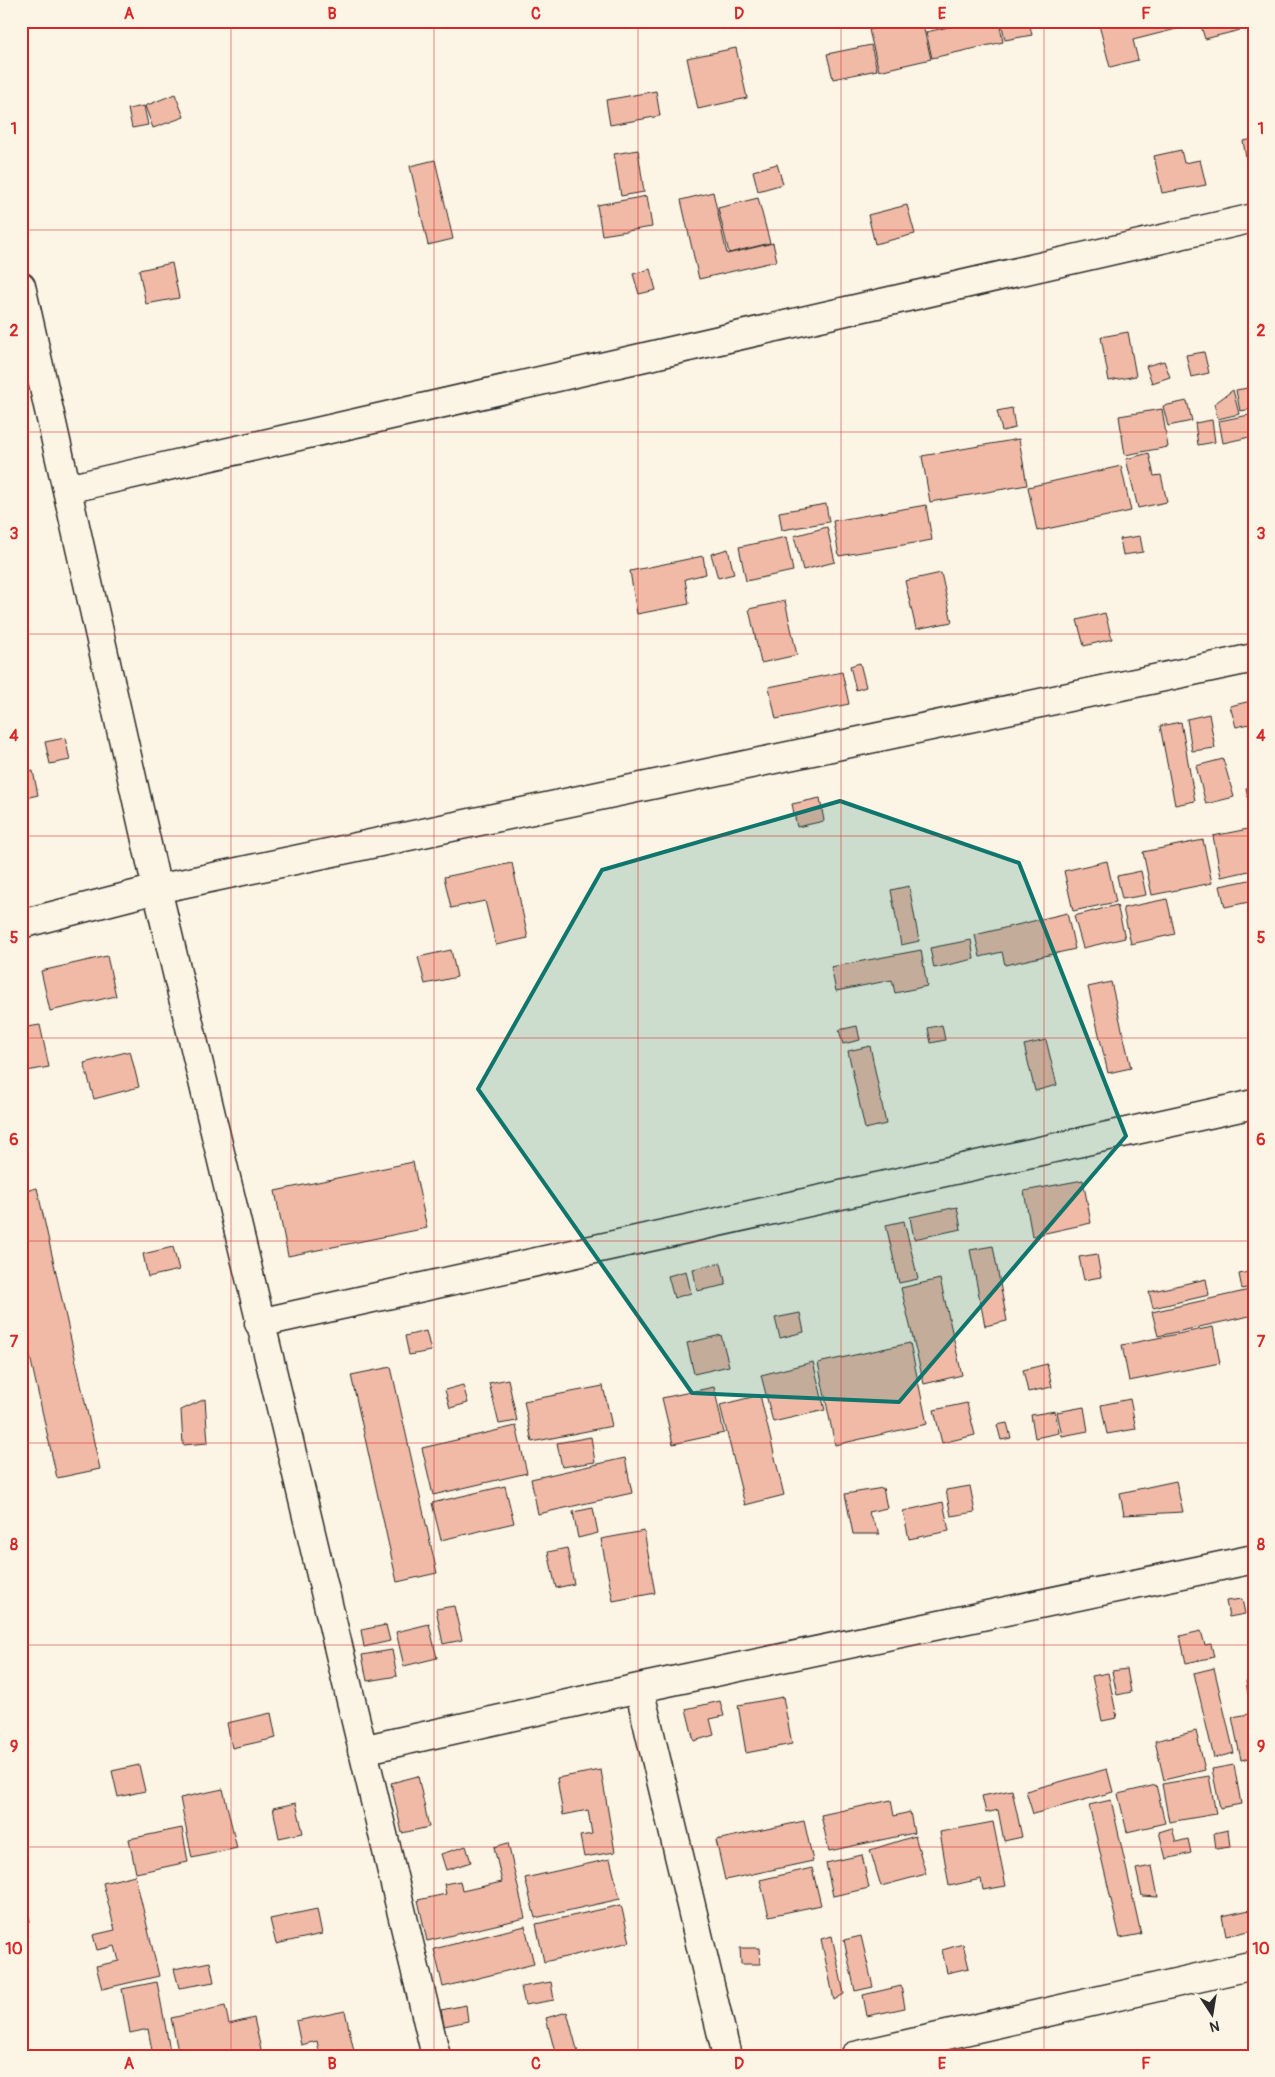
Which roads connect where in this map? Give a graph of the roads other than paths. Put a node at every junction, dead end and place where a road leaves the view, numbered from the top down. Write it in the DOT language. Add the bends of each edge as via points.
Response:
graph roads {
  1 [pos="1254,218"];
  2 [pos="21,286"];
  3 [pos="67,489"];
  4 [pos="1254,658"];
  5 [pos="157,889"];
  6 [pos="21,924"];
  7 [pos="1254,1104"];
  8 [pos="260,1324"];
  9 [pos="1254,1559"];
  10 [pos="639,1688"];
  11 [pos="362,1750"];
  12 [pos="1254,1965"];
  13 [pos="436,2056"];
  14 [pos="726,2056"];
  15 [pos="855,2056"];
  1 -- 3 [label="street"];
  2 -- 3 [label="street"];
  3 -- 5 [label="street"];
  4 -- 5 [label="street"];
  5 -- 6 [label="street"];
  5 -- 8 [label="street"];
  7 -- 8 [label="street"];
  8 -- 11 [label="street"];
  9 -- 10 [label="street"];
  10 -- 11 [label="street"];
  10 -- 14 [label="street"];
  11 -- 13 [label="street"];
  12 -- 15 [label="street"];
}
